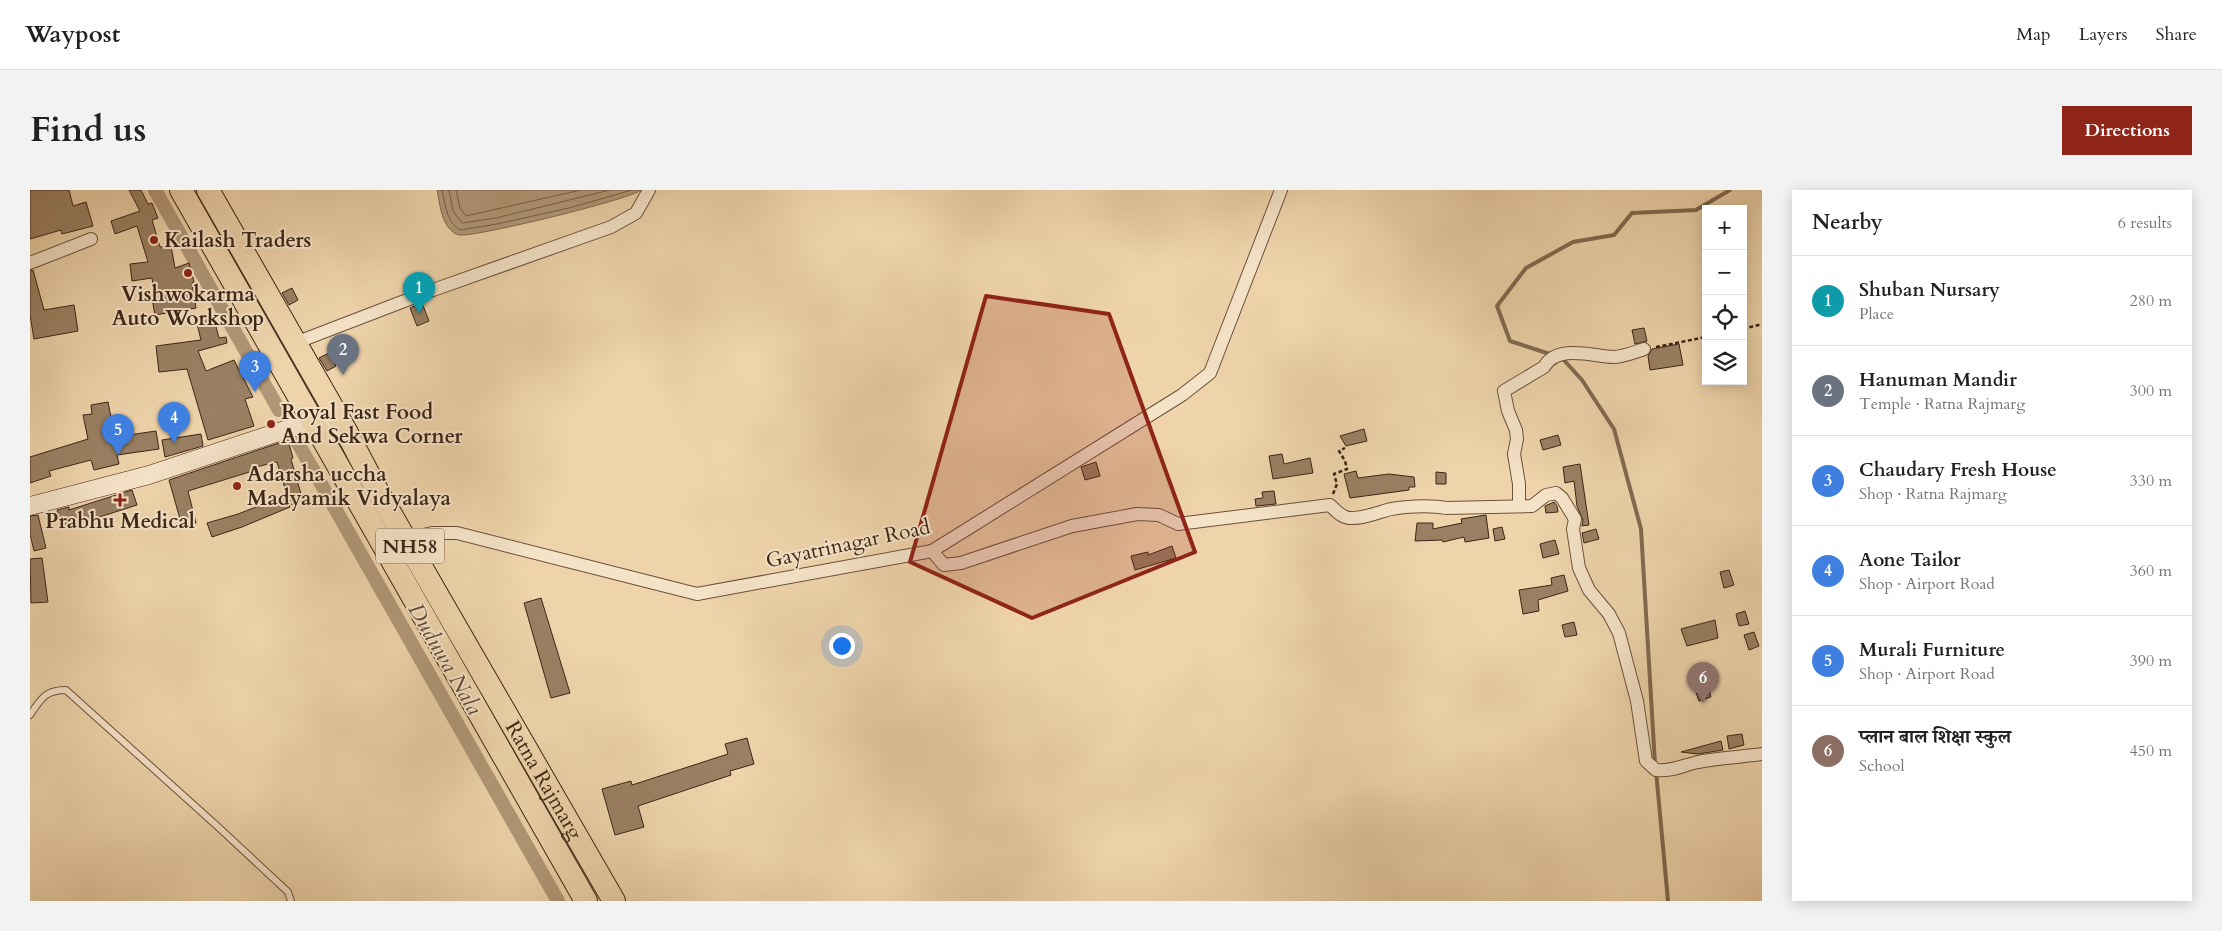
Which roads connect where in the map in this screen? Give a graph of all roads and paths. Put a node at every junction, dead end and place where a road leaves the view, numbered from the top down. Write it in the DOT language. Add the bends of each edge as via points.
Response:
graph roads {
  1 [pos="181,190"];
  2 [pos="208,190"];
  3 [pos="649,190"];
  4 [pos="1281,190"];
  5 [pos="91,239"];
  6 [pos="30,263"];
  7 [pos="1762,324"];
  8 [pos="1747,327"];
  9 [pos="1702,338"];
  10 [pos="296,343"];
  11 [pos="1644,349"];
  12 [pos="339,418"];
  13 [pos="312,420"];
  14 [pos="1345,448"];
  15 [pos="1329,505"];
  16 [pos="30,506"];
  17 [pos="1519,506"];
  18 [pos="406,539"];
  19 [pos="932,551"];
  20 [pos="30,716"];
  21 [pos="1762,754"];
  22 [pos="291,901"];
  23 [pos="586,901"];
  24 [pos="614,901"];
  1 -- 13 [label="highway, Ratna Rajmarg / NH58"];
  2 -- 10 [label="highway, Ratna Rajmarg / NH58"];
  3 -- 10 [label="street" via="636,213 611,227"];
  4 -- 19 [label="street, Gayatrinagar Road" via="1210,373 1182,395"];
  5 -- 6 [label="street"];
  7 -- 8 [label="path"];
  9 -- 11 [label="path"];
  10 -- 12 [label="highway, Ratna Rajmarg / NH58"];
  11 -- 17 [label="street" via="1614,357 1581,353 1556,356 1504,391 1516,430 1514,454"];
  12 -- 13 [label="street"];
  12 -- 18 [label="highway, Ratna Rajmarg / NH58"];
  13 -- 16 [label="street" via="149,475"];
  13 -- 23 [label="highway, Ratna Rajmarg / NH58"];
  14 -- 15 [label="path" via="1339,451 1347,469 1334,474 1337,484"];
  15 -- 17 [label="street" via="1348,518 1392,509"];
  15 -- 19 [label="street" via="1178,524 1159,514 1137,514 1072,526 961,563 944,565"];
  17 -- 21 [label="street" via="1532,506 1546,495 1556,493 1575,519 1573,529 1583,580 1609,614 1623,644 1638,702 1646,761 1656,770 1667,771 1705,761"];
  18 -- 19 [label="street, Gayatrinagar Road" via="432,533 457,533 697,594"];
  18 -- 24 [label="highway, Ratna Rajmarg / NH58"];
  20 -- 22 [label="lane" via="53,690 66,690 288,892"];
}
